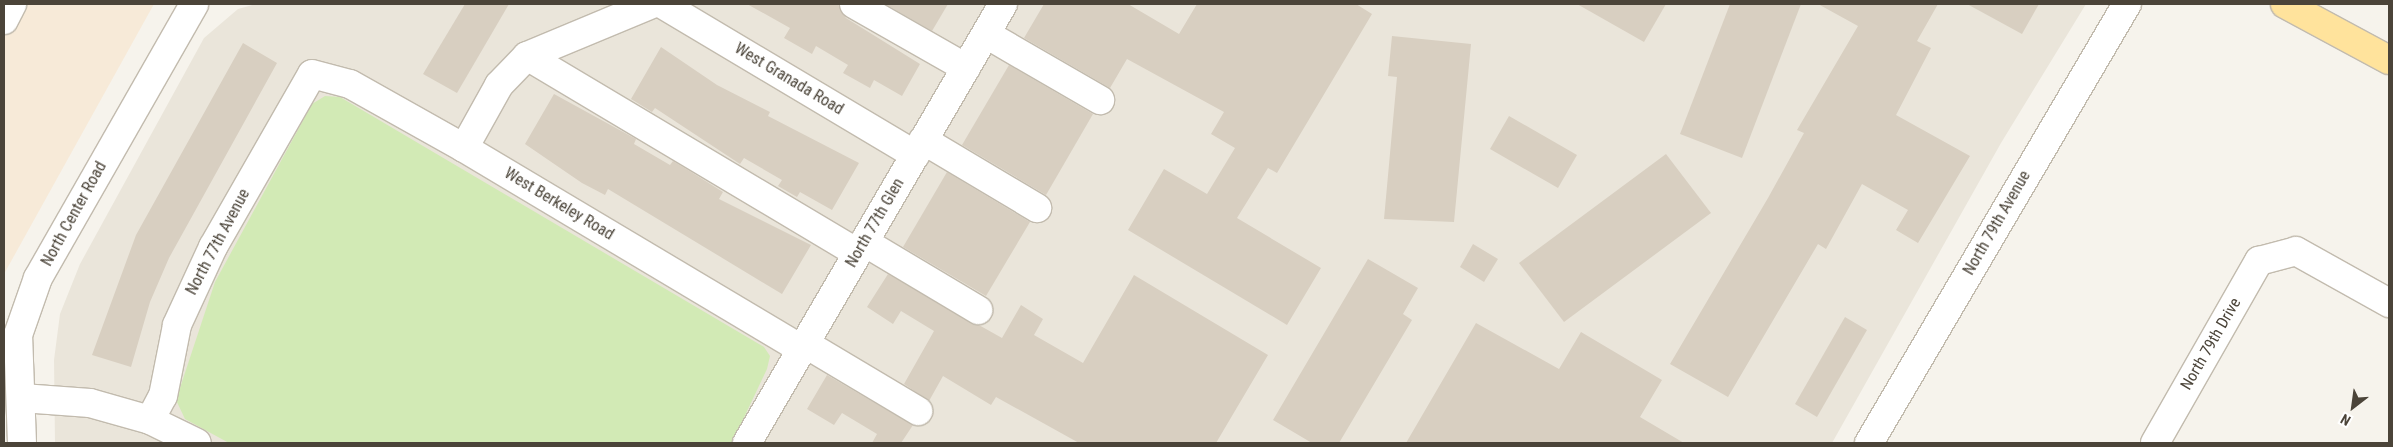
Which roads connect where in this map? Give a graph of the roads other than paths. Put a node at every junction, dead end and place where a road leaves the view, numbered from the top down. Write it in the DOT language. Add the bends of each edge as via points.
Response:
graph roads {
  1 [pos="12,4"];
  2 [pos="194,4"];
  3 [pos="652,4"];
  4 [pos="662,4"];
  5 [pos="854,4"];
  6 [pos="1003,4"];
  7 [pos="2127,4"];
  8 [pos="2285,4"];
  9 [pos="4,20"];
  10 [pos="986,34"];
  11 [pos="527,56"];
  12 [pos="2389,60"];
  13 [pos="966,68"];
  14 [pos="312,74"];
  15 [pos="1100,100"];
  16 [pos="464,148"];
  17 [pos="919,148"];
  18 [pos="1037,208"];
  19 [pos="861,248"];
  20 [pos="2389,303"];
  21 [pos="978,310"];
  22 [pos="11,336"];
  23 [pos="802,346"];
  24 [pos="22,398"];
  25 [pos="918,411"];
  26 [pos="150,420"];
  27 [pos="22,443"];
  28 [pos="198,443"];
  29 [pos="747,443"];
  30 [pos="1868,443"];
  31 [pos="2155,443"];
  1 -- 9 [label="street"];
  2 -- 22 [label="street, North Center Road" via="38,278"];
  3 -- 11 [label="street"];
  4 -- 17 [label="street, West Granada Road"];
  5 -- 13 [label="street"];
  6 -- 10 [label="street, North 77th Glen"];
  7 -- 30 [label="street, North 79th Avenue"];
  8 -- 12 [label="main road"];
  10 -- 13 [label="street, North 77th Glen"];
  10 -- 15 [label="street"];
  11 -- 16 [label="street" via="499,85"];
  11 -- 19 [label="street"];
  13 -- 17 [label="street, North 77th Glen"];
  14 -- 16 [label="street, West Berkeley Road" via="350,84"];
  14 -- 26 [label="street, North 77th Avenue" via="212,247 177,324 163,396"];
  16 -- 23 [label="street, West Berkeley Road"];
  17 -- 18 [label="street, West Granada Road"];
  17 -- 19 [label="street, North 77th Glen"];
  19 -- 21 [label="street"];
  19 -- 23 [label="street, North 77th Glen"];
  20 -- 31 [label="street, North 79th Drive" via="2296,251 2258,261"];
  22 -- 24 [label="street, North Center Road"];
  23 -- 25 [label="street, West Berkeley Road"];
  23 -- 29 [label="street, North 77th Glen"];
  24 -- 26 [label="street" via="90,403"];
  24 -- 27 [label="street, North Center Road"];
  26 -- 28 [label="street"];
}
